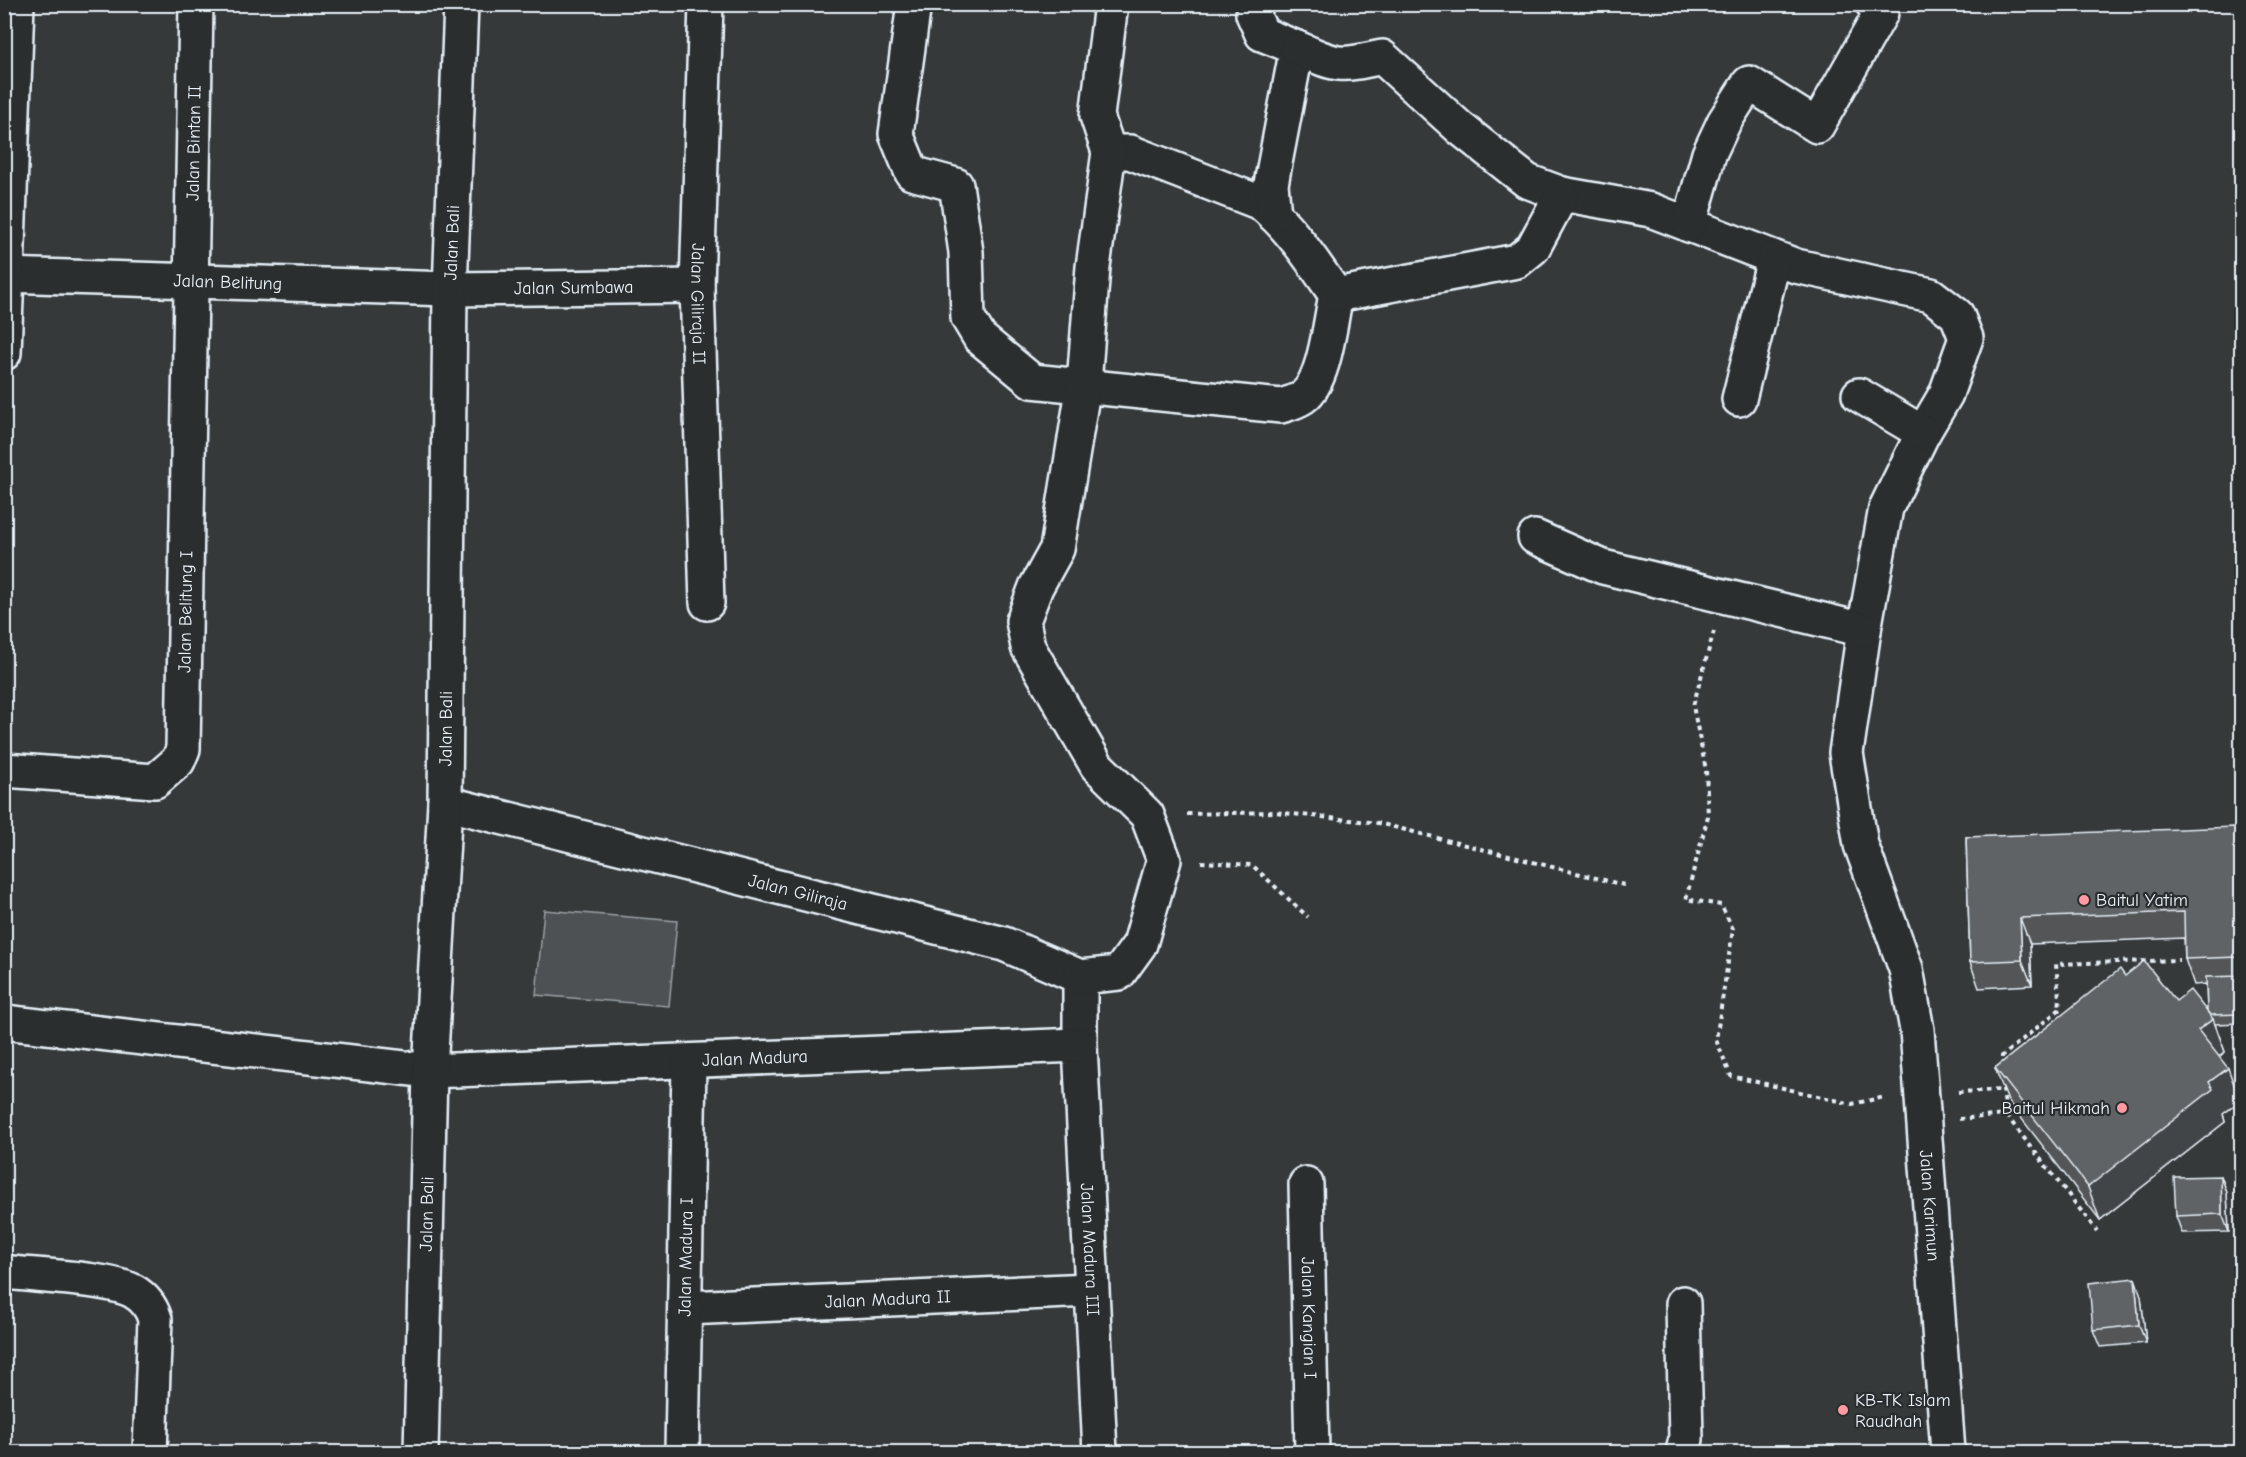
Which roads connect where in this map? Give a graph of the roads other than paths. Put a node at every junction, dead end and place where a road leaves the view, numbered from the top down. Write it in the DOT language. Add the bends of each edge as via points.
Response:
graph roads {
  1 [pos="18,4"];
  2 [pos="196,4"];
  3 [pos="461,4"];
  4 [pos="706,4"];
  5 [pos="914,4"];
  6 [pos="1111,4"];
  7 [pos="1257,4"];
  8 [pos="1873,4"];
  9 [pos="1297,48"];
  10 [pos="1109,152"];
  11 [pos="1562,194"];
  12 [pos="1274,215"];
  13 [pos="1689,225"];
  14 [pos="1774,259"];
  15 [pos="6,275"];
  16 [pos="191,282"];
  17 [pos="698,286"];
  18 [pos="450,289"];
  19 [pos="1336,295"];
  20 [pos="4,353"];
  21 [pos="1084,384"];
  22 [pos="1859,395"];
  23 [pos="1739,399"];
  24 [pos="1923,433"];
  25 [pos="1535,537"];
  26 [pos="707,603"];
  27 [pos="1864,630"];
  28 [pos="4,770"];
  29 [pos="445,803"];
  30 [pos="1080,977"];
  31 [pos="4,1022"];
  32 [pos="1080,1045"];
  33 [pos="689,1063"];
  34 [pos="430,1071"];
  35 [pos="1306,1184"];
  36 [pos="4,1272"];
  37 [pos="1090,1290"];
  38 [pos="1683,1304"];
  39 [pos="687,1308"];
  40 [pos="1951,1449"];
  41 [pos="150,1452"];
  42 [pos="421,1452"];
  43 [pos="682,1452"];
  44 [pos="1100,1452"];
  45 [pos="1312,1452"];
  46 [pos="1683,1452"];
  1 -- 15 [label="street"];
  2 -- 16 [label="street, Jalan Bintan II"];
  3 -- 18 [label="street, Jalan Bali"];
  4 -- 17 [label="street, Jalan Giliraja II"];
  5 -- 21 [label="street" via="896,134 912,173 956,184 966,252 968,318 980,338 1032,381"];
  6 -- 10 [label="street" via="1097,116"];
  7 -- 9 [label="street, Jalan Karimun" via="1253,14 1262,34"];
  8 -- 13 [label="street" via="1881,14 1817,126 1749,83 1709,154"];
  9 -- 11 [label="street, Jalan Karimun" via="1334,64 1350,65 1382,57 1460,128 1527,181"];
  9 -- 12 [label="street" via="1271,184"];
  10 -- 12 [label="street" via="1130,152 1261,203"];
  10 -- 21 [label="street" via="1093,267"];
  11 -- 13 [label="street, Jalan Karimun" via="1651,210"];
  11 -- 19 [label="street" via="1533,248 1517,261"];
  12 -- 19 [label="street"];
  13 -- 14 [label="street, Jalan Karimun"];
  14 -- 23 [label="street"];
  14 -- 24 [label="street, Jalan Karimun" via="1931,295 1957,315 1966,338 1946,394"];
  15 -- 16 [label="street, Jalan Belitung"];
  15 -- 20 [label="street"];
  16 -- 18 [label="street, Jalan Belitung"];
  16 -- 28 [label="street, Jalan Belitung I" via="183,749 166,775 155,781"];
  17 -- 18 [label="street, Jalan Sumbawa"];
  17 -- 26 [label="street, Jalan Giliraja II"];
  18 -- 29 [label="street, Jalan Bali"];
  19 -- 21 [label="street" via="1321,368 1312,387 1302,398 1281,406"];
  21 -- 30 [label="street" via="1057,549 1023,621 1028,647 1098,766 1147,815 1164,860 1140,944 1119,973"];
  22 -- 24 [label="street"];
  24 -- 27 [label="street, Jalan Karimun" via="1886,508"];
  25 -- 27 [label="street" via="1603,567"];
  27 -- 40 [label="street, Jalan Karimun" via="1846,753 1861,845 1906,969 1917,1030"];
  29 -- 30 [label="street, Jalan Giliraja" via="1004,944"];
  29 -- 34 [label="street, Jalan Bali"];
  30 -- 32 [label="street"];
  31 -- 34 [label="street, Jalan Madura"];
  32 -- 33 [label="street, Jalan Madura"];
  32 -- 37 [label="street, Jalan Madura III"];
  33 -- 34 [label="street, Jalan Madura"];
  33 -- 39 [label="street, Jalan Madura I"];
  34 -- 42 [label="street, Jalan Bali"];
  35 -- 45 [label="street, Jalan Kangian I"];
  36 -- 41 [label="street" via="116,1285 133,1292 152,1308 155,1319"];
  37 -- 39 [label="street, Jalan Madura II"];
  37 -- 44 [label="street, Jalan Madura III"];
  38 -- 46 [label="street"];
  39 -- 43 [label="street, Jalan Madura I"];
}
